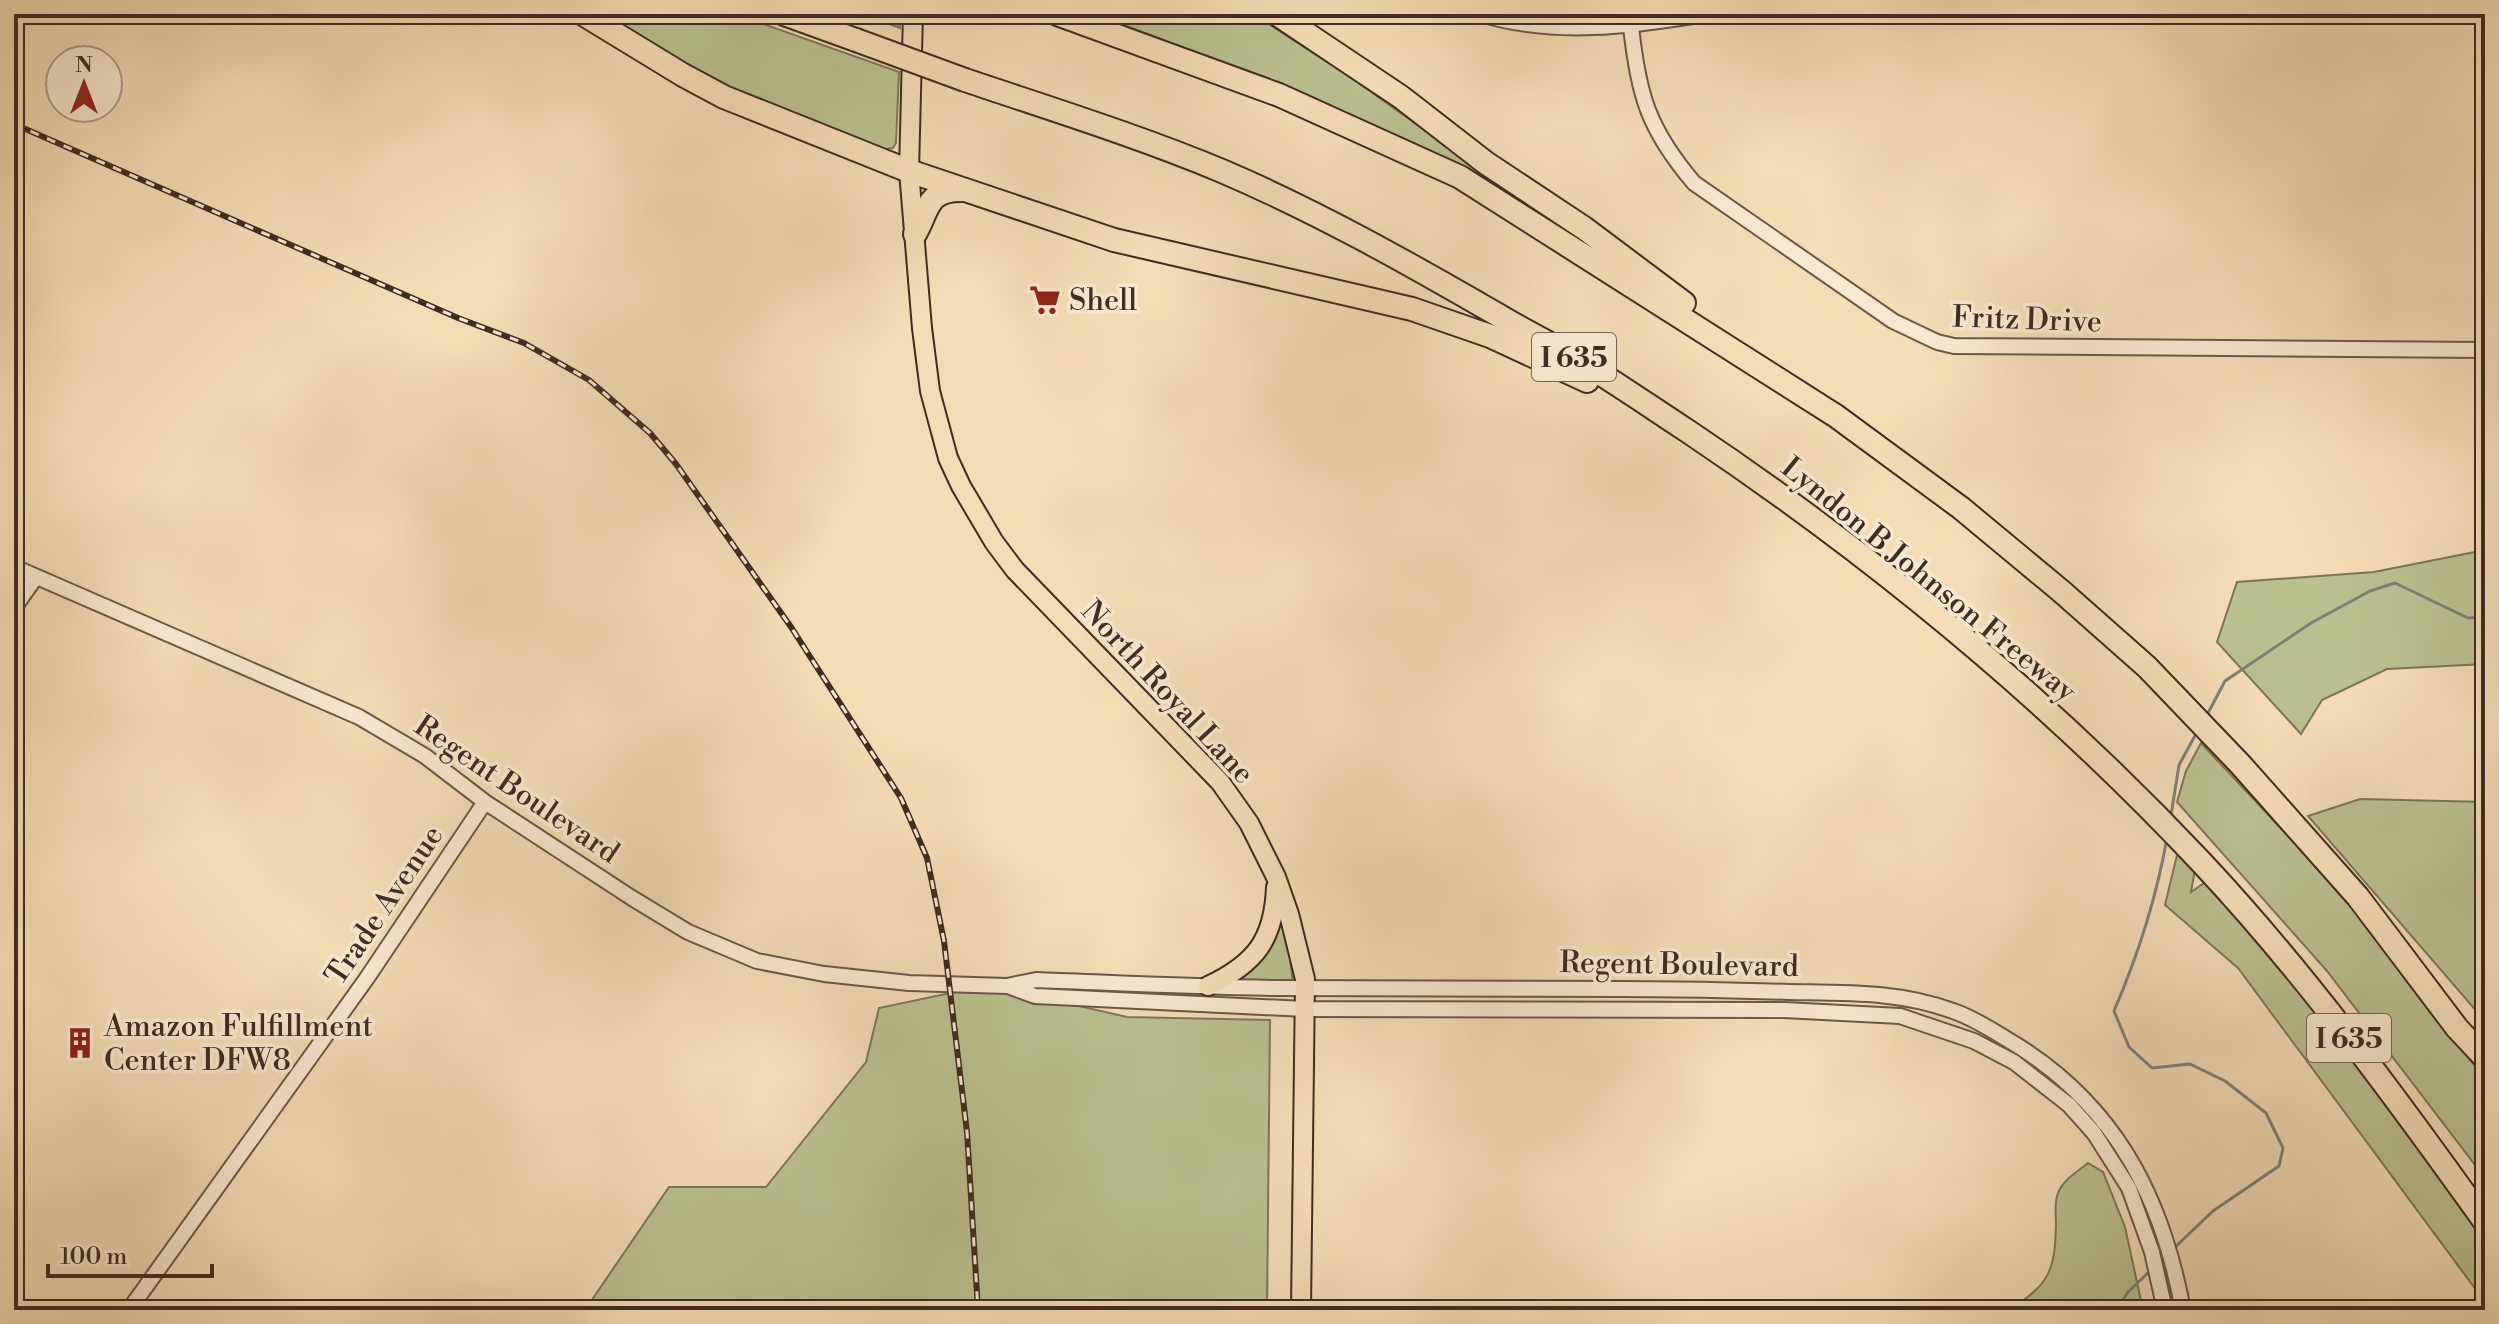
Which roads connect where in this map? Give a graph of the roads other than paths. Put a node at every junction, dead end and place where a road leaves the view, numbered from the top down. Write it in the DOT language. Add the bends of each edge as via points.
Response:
graph roads {
  1 [pos="583,14"];
  2 [pos="784,14"];
  3 [pos="913,14"];
  4 [pos="1057,14"];
  5 [pos="1277,14"];
  6 [pos="1481,14"];
  7 [pos="1705,14"];
  8 [pos="1631,26"];
  9 [pos="909,171"];
  10 [pos="968,191"];
  11 [pos="915,234"];
  12 [pos="2485,350"];
  13 [pos="1836,416"];
  14 [pos="1759,479"];
  15 [pos="14,567"];
  16 [pos="36,577"];
  17 [pos="14,608"];
  18 [pos="485,802"];
  19 [pos="1276,877"];
  20 [pos="1007,986"];
  21 [pos="1208,986"];
  22 [pos="1305,988"];
  23 [pos="1305,1009"];
  24 [pos="2485,1058"];
  25 [pos="2113,1133"];
  26 [pos="2100,1142"];
  27 [pos="2136,1184"];
  28 [pos="2485,1222"];
  29 [pos="2164,1306"];
  30 [pos="2183,1309"];
  31 [pos="129,1310"];
  32 [pos="1301,1310"];
  1 -- 9 [label="highway" via="724,97"];
  2 -- 14 [label="highway, Lyndon B Johnson Freeway / I 635, bridge" via="1134,137 1309,212 1573,357"];
  3 -- 9 [label="main road, North Royal Lane"];
  4 -- 13 [label="highway, I 635" via="1279,95 1460,177"];
  5 -- 13 [label="highway" via="1584,228"];
  6 -- 8 [label="street" via="1538,25"];
  7 -- 8 [label="street"];
  8 -- 12 [label="street, Fritz Drive" via="1642,97 1654,126 1694,183 1893,321 1937,342"];
  9 -- 10 [label="highway"];
  9 -- 11 [label="main road, North Royal Lane"];
  10 -- 11 [label="highway" via="938,194 928,203"];
  10 -- 14 [label="highway" via="1114,240 1382,300 1490,336 1582,378"];
  11 -- 19 [label="main road, North Royal Lane" via="930,391 961,486 994,542 1049,607 1220,782 1249,823"];
  13 -- 24 [label="highway, I 635" via="1961,508 2147,667 2358,897"];
  14 -- 28 [label="highway, Lyndon B Johnson Freeway / I 635" via="1996,665 2202,864 2316,995"];
  15 -- 16 [label="street, Regent Boulevard"];
  16 -- 17 [label="street"];
  16 -- 18 [label="street, Regent Boulevard" via="359,717 425,756"];
  18 -- 20 [label="street, Regent Boulevard" via="688,932 757,961 909,983"];
  18 -- 31 [label="street, Trade Avenue" via="366,980"];
  19 -- 21 [label="main road" via="1274,914 1262,947 1240,969"];
  19 -- 22 [label="main road, North Royal Lane"];
  20 -- 21 [label="street, Regent Boulevard" via="1036,980"];
  20 -- 23 [label="street, Regent Boulevard" via="1035,996"];
  21 -- 22 [label="street, Regent Boulevard"];
  22 -- 23 [label="main road, North Royal Lane"];
  22 -- 25 [label="street, Regent Boulevard" via="1883,994 1955,1011 2033,1055 2066,1080"];
  23 -- 26 [label="street, Regent Boulevard" via="1770,1010 1900,1016 1948,1030 2014,1062 2069,1105"];
  23 -- 32 [label="main road, North Royal Lane"];
  25 -- 26 [label="street"];
  25 -- 27 [label="street, Regent Boulevard" via="2131,1158"];
  26 -- 27 [label="street, Regent Boulevard"];
  27 -- 29 [label="street, Regent Boulevard"];
  27 -- 30 [label="street, Regent Boulevard" via="2157,1211"];
}
